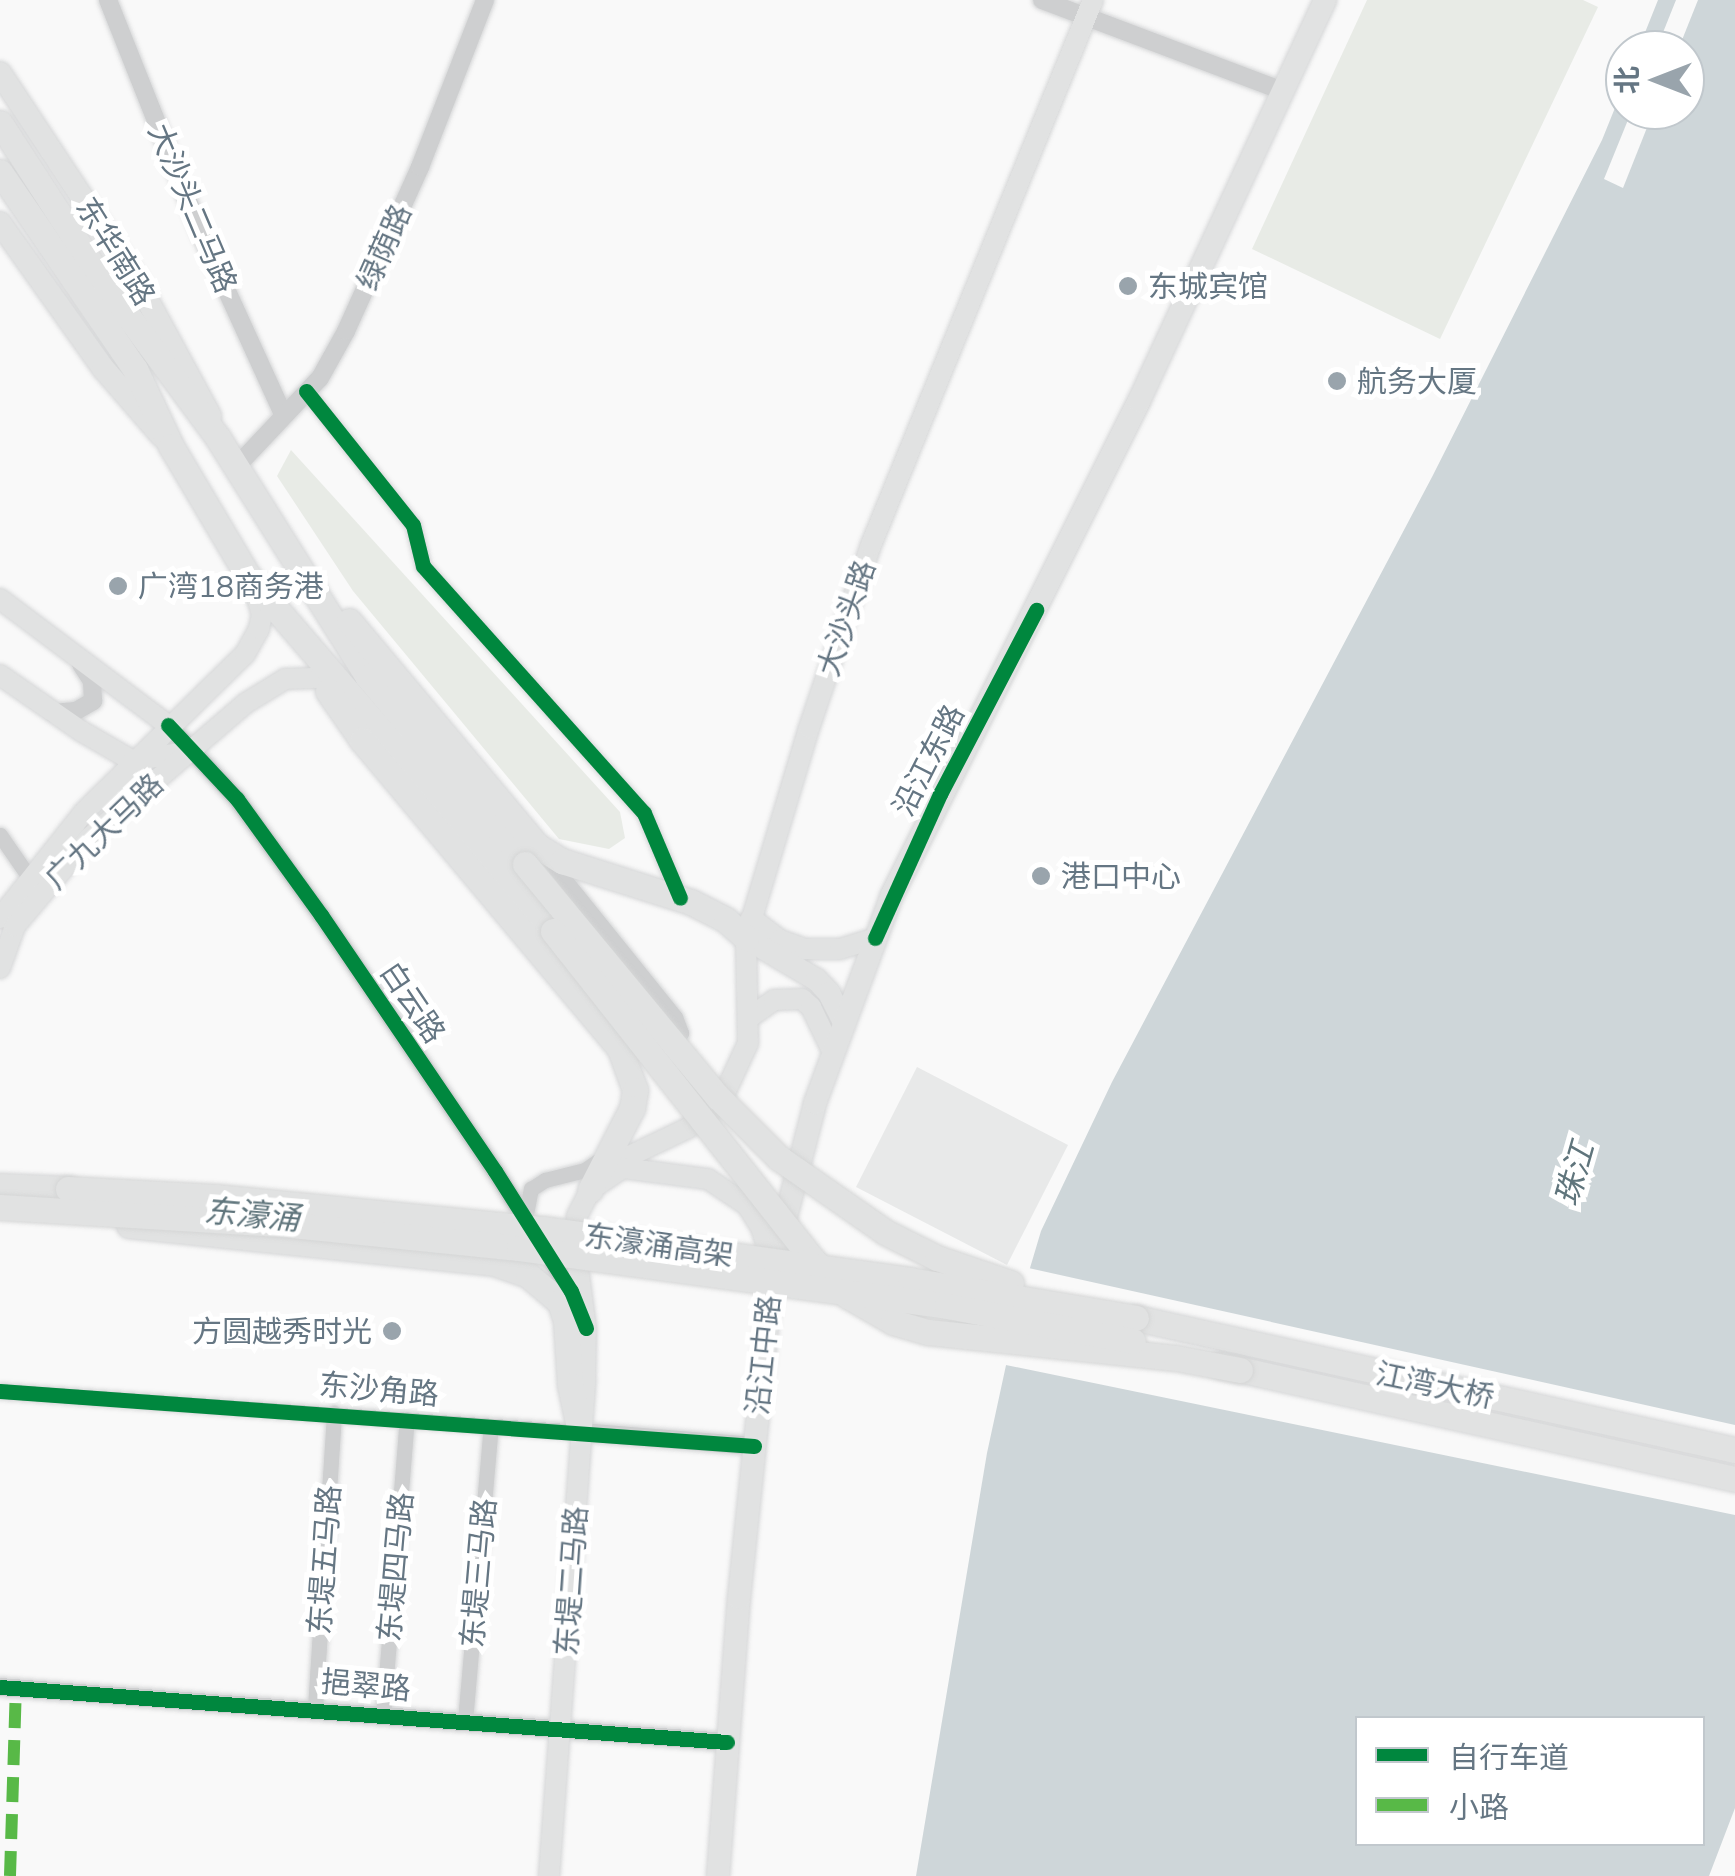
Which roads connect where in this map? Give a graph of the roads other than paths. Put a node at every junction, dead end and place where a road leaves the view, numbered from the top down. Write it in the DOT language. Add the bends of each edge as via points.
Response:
graph roads {
  1 [pos="108,0"];
  2 [pos="485,0"];
  3 [pos="1042,0"];
  4 [pos="1068,0"];
  5 [pos="1324,0"];
  6 [pos="1090,7"];
  7 [pos="0,73"];
  8 [pos="1283,91"];
  9 [pos="0,123"];
  10 [pos="0,172"];
  11 [pos="0,223"];
  12 [pos="306,391"];
  13 [pos="283,414"];
  14 [pos="218,438"];
  15 [pos="171,446"];
  16 [pos="236,466"];
  17 [pos="248,576"];
  18 [pos="0,599"];
  19 [pos="81,664"];
  20 [pos="0,675"];
  21 [pos="330,682"];
  22 [pos="53,713"];
  23 [pos="168,725"];
  24 [pos="192,751"];
  25 [pos="133,761"];
  26 [pos="0,835"];
  27 [pos="531,854"];
  28 [pos="29,877"];
  29 [pos="680,898"];
  30 [pos="0,918"];
  31 [pos="749,928"];
  32 [pos="874,938"];
  33 [pos="0,968"];
  34 [pos="750,1016"];
  35 [pos="844,1023"];
  36 [pos="620,1050"];
  37 [pos="833,1053"];
  38 [pos="610,1153"];
  39 [pos="0,1186"];
  40 [pos="590,1190"];
  41 [pos="0,1207"];
  42 [pos="525,1219"];
  43 [pos="773,1267"];
  44 [pos="586,1328"];
  45 [pos="1135,1330"];
  46 [pos="1240,1370"];
  47 [pos="0,1391"];
  48 [pos="334,1412"];
  49 [pos="407,1419"];
  50 [pos="491,1426"];
  51 [pos="580,1432"];
  52 [pos="754,1446"];
  53 [pos="1735,1450"];
  54 [pos="1735,1480"];
  55 [pos="0,1688"];
  56 [pos="314,1708"];
  57 [pos="383,1715"];
  58 [pos="465,1721"];
  59 [pos="562,1729"];
  60 [pos="727,1742"];
  61 [pos="549,1876"];
  62 [pos="718,1876"];
  1 -- 13 [label="street, 大沙头二马路" via="201,234"];
  2 -- 12 [label="street, 绿荫路" via="356,309 320,378"];
  3 -- 6 [label="street"];
  4 -- 6 [label="street"];
  5 -- 8 [label="main road, 沿江东路"];
  6 -- 8 [label="street"];
  6 -- 31 [label="main road, 大沙头路" via="871,545"];
  7 -- 14 [label="main road, 东华南路" via="136,279 192,376"];
  8 -- 32 [label="main road, 沿江东路" via="1139,401"];
  9 -- 14 [label="highway" via="106,286"];
  10 -- 15 [label="highway" via="135,369"];
  11 -- 15 [label="main road" via="103,368"];
  12 -- 13 [label="street, 绿荫路"];
  12 -- 29 [label="street" via="413,525 423,566 644,813"];
  13 -- 16 [label="street, 绿荫路"];
  14 -- 16 [label="highway"];
  15 -- 17 [label="highway"];
  16 -- 27 [label="highway" via="368,676"];
  17 -- 21 [label="highway"];
  17 -- 23 [label="main road, 广九大马路" via="262,614 253,643"];
  18 -- 19 [label="main road, 白云路"];
  19 -- 22 [label="street" via="92,681 93,701"];
  19 -- 23 [label="main road, 白云路"];
  20 -- 22 [label="main road"];
  21 -- 24 [label="main road, 广九大马路" via="285,679 270,685"];
  21 -- 36 [label="highway" via="362,740"];
  21 -- 46 [label="highway, bridge" via="553,931 848,1296 893,1322 928,1332"];
  22 -- 25 [label="main road"];
  23 -- 24 [label="street, 白云路"];
  23 -- 25 [label="main road, 广九大马路"];
  24 -- 25 [label="main road"];
  24 -- 33 [label="main road, 广九大马路" via="110,817 68,862 15,926"];
  24 -- 42 [label="street, 白云路" via="238,799"];
  25 -- 28 [label="main road, 广九大马路"];
  26 -- 28 [label="street"];
  27 -- 29 [label="highway"];
  27 -- 36 [label="street" via="680,1025 678,1039 649,1060"];
  27 -- 45 [label="highway, bridge" via="718,1097 807,1180 937,1258"];
  28 -- 30 [label="main road, 广九大马路"];
  29 -- 31 [label="highway"];
  31 -- 32 [label="main road" via="804,948 840,949"];
  31 -- 34 [label="main road, 大沙头路"];
  31 -- 35 [label="main road" via="817,980"];
  32 -- 35 [label="main road, 沿江东路"];
  34 -- 37 [label="main road" via="774,1000 802,999"];
  34 -- 40 [label="main road, 大沙头路" via="748,1043 710,1112 619,1161"];
  35 -- 37 [label="main road, 沿江中路"];
  36 -- 38 [label="highway" via="635,1090"];
  37 -- 43 [label="main road, 沿江中路"];
  38 -- 40 [label="highway"];
  38 -- 42 [label="street" via="585,1170 531,1189"];
  39 -- 45 [label="highway, 东濠涌高架, bridge" via="216,1197 493,1223 892,1277"];
  40 -- 43 [label="main road" via="623,1168 708,1179 747,1205"];
  40 -- 44 [label="main road, 东堤二马路" via="574,1238"];
  41 -- 45 [label="highway, 东濠涌高架, bridge" via="310,1226"];
  41 -- 51 [label="highway, bridge" via="202,1235 494,1263 528,1275 560,1302"];
  42 -- 44 [label="street, 白云路"];
  43 -- 52 [label="main road, 沿江中路"];
  44 -- 51 [label="main road, 东堤二马路"];
  45 -- 46 [label="highway, bridge"];
  45 -- 53 [label="highway, 江湾大桥"];
  46 -- 54 [label="highway, 江湾大桥"];
  47 -- 48 [label="street, 东沙角路"];
  48 -- 49 [label="street, 东沙角路"];
  48 -- 56 [label="street, 东堤五马路"];
  49 -- 50 [label="street, 东沙角路"];
  49 -- 57 [label="street, 东堤四马路"];
  50 -- 51 [label="street, 东沙角路"];
  50 -- 58 [label="street, 东堤三马路"];
  51 -- 52 [label="street, 东沙角路"];
  51 -- 59 [label="main road, 东堤二马路"];
  52 -- 60 [label="main road, 沿江中路"];
  55 -- 56 [label="street, 挹翠路"];
  56 -- 57 [label="street, 挹翠路"];
  57 -- 58 [label="street, 挹翠路"];
  58 -- 59 [label="street, 挹翠路"];
  59 -- 60 [label="street, 挹翠路"];
  59 -- 61 [label="main road, 东堤二马路"];
  60 -- 62 [label="main road, 沿江中路"];
}
